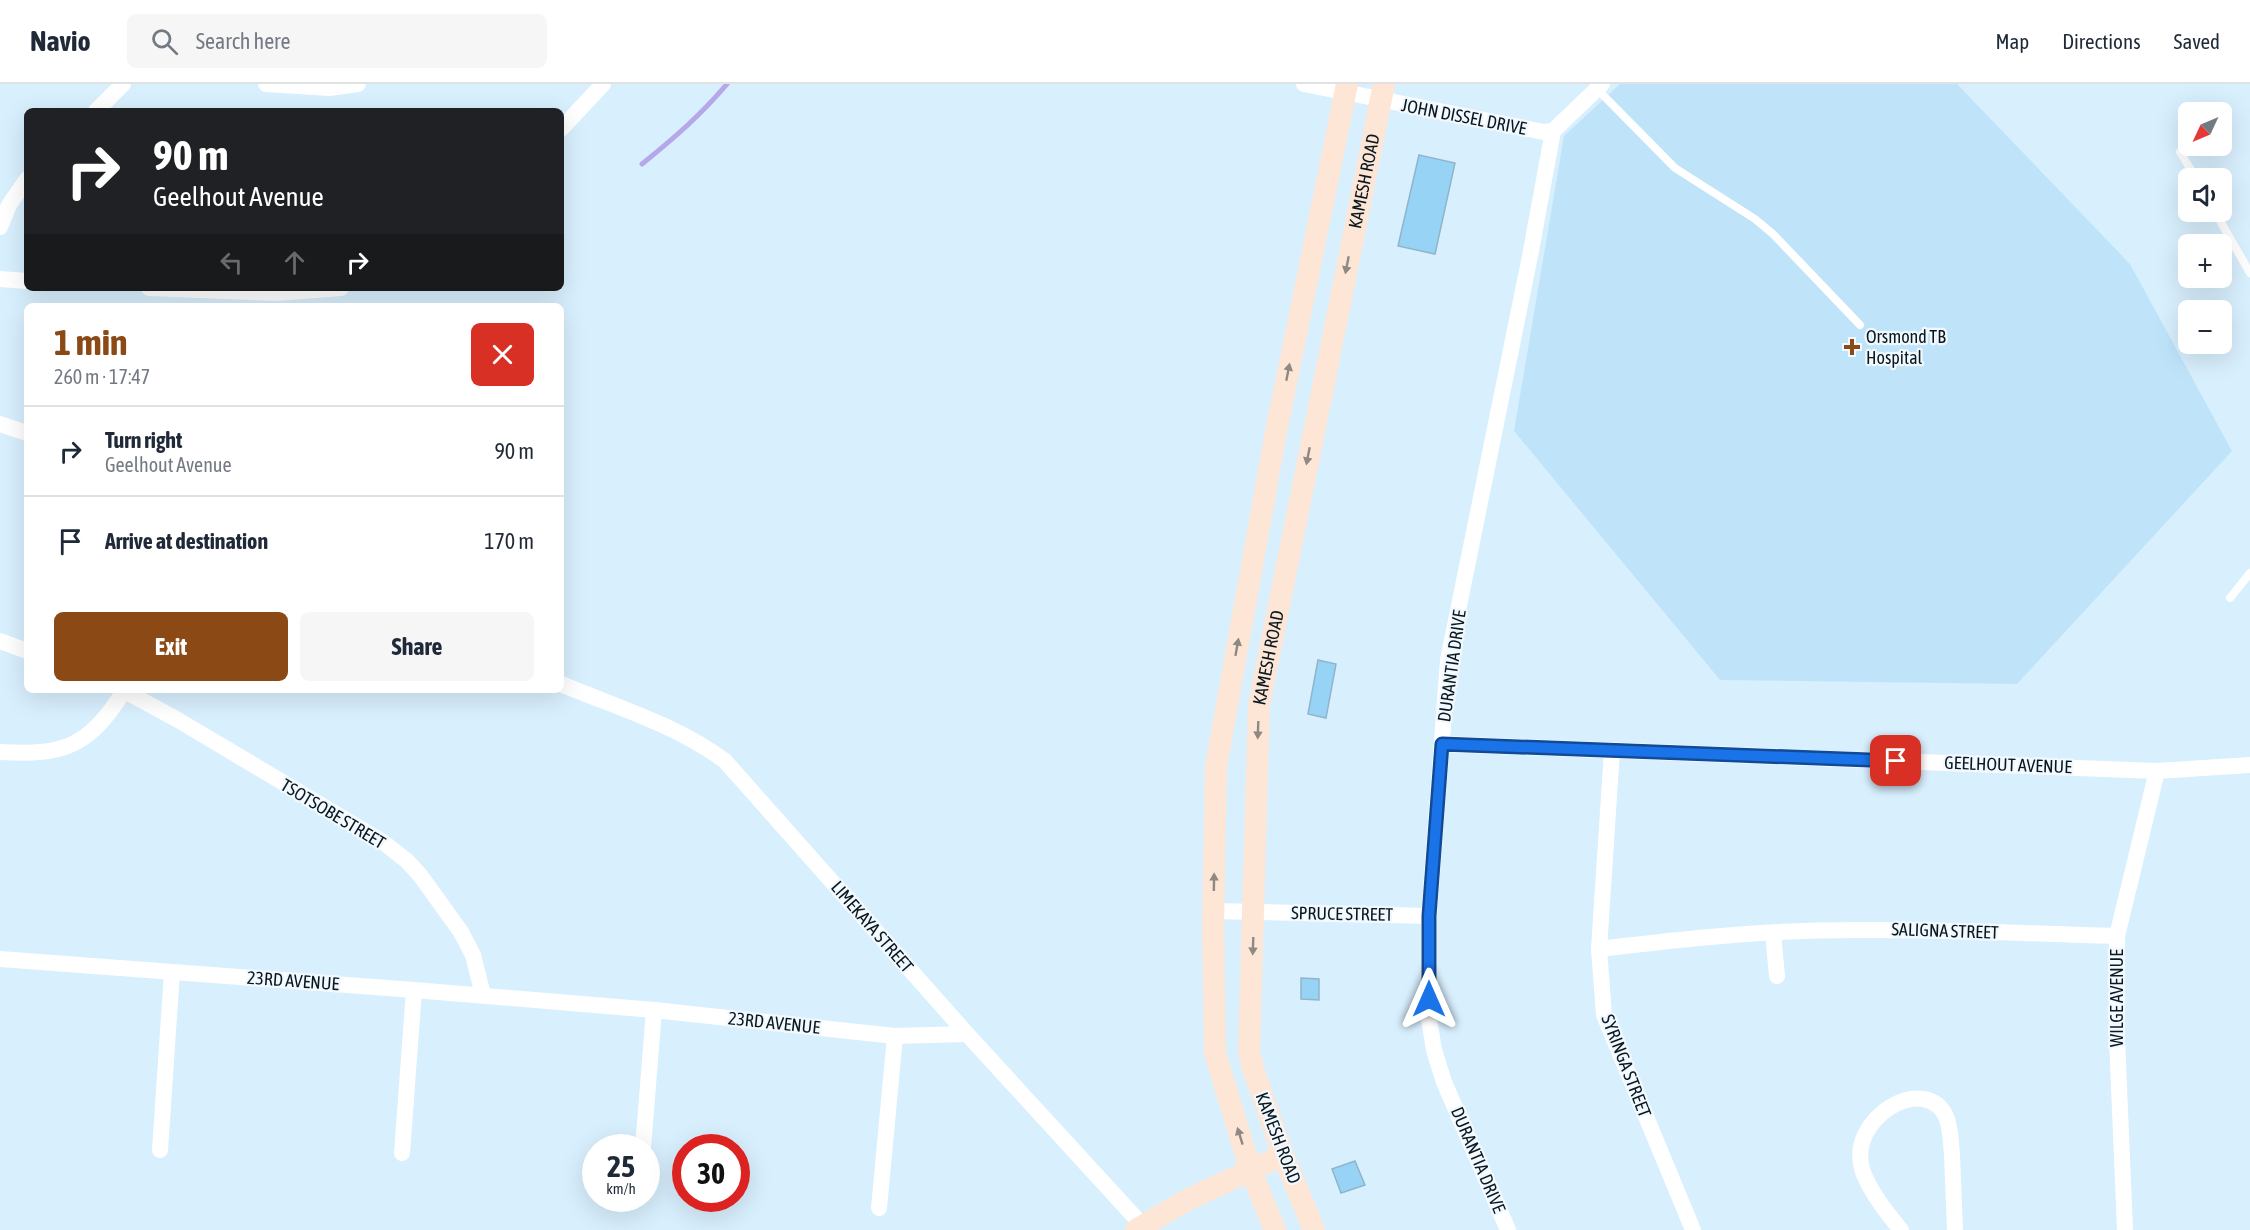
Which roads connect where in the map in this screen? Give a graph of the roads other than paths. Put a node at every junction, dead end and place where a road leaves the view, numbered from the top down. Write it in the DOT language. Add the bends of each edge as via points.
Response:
graph roads {
  1 [pos="123,84"];
  2 [pos="266,84"];
  3 [pos="358,84"];
  4 [pos="603,84"];
  5 [pos="1304,84"];
  6 [pos="1599,86"];
  7 [pos="1346,88"];
  8 [pos="1382,92"];
  9 [pos="99,108"];
  10 [pos="564,126"];
  11 [pos="1552,131"];
  12 [pos="24,183"];
  13 [pos="2222,222"];
  14 [pos="0,227"];
  15 [pos="2250,273"];
  16 [pos="0,279"];
  17 [pos="24,281"];
  18 [pos="225,291"];
  19 [pos="302,291"];
  20 [pos="1860,325"];
  21 [pos="0,424"];
  22 [pos="24,432"];
  23 [pos="2250,573"];
  24 [pos="2230,598"];
  25 [pos="0,641"];
  26 [pos="24,650"];
  27 [pos="564,685"];
  28 [pos="122,693"];
  29 [pos="129,693"];
  30 [pos="1442,744"];
  31 [pos="1612,750"];
  32 [pos="0,753"];
  33 [pos="2250,765"];
  34 [pos="2157,771"];
  35 [pos="1213,911"];
  36 [pos="1254,913"];
  37 [pos="1429,916"];
  38 [pos="1773,933"];
  39 [pos="2117,936"];
  40 [pos="1599,949"];
  41 [pos="0,959"];
  42 [pos="172,972"];
  43 [pos="1778,976"];
  44 [pos="414,990"];
  45 [pos="483,995"];
  46 [pos="654,1010"];
  47 [pos="966,1034"];
  48 [pos="895,1036"];
  49 [pos="644,1134"];
  50 [pos="160,1150"];
  51 [pos="402,1153"];
  52 [pos="1283,1155"];
  53 [pos="1250,1169"];
  54 [pos="879,1208"];
  55 [pos="1139,1228"];
  56 [pos="1275,1230"];
  57 [pos="1314,1230"];
  58 [pos="1508,1230"];
  59 [pos="1692,1230"];
  60 [pos="1901,1230"];
  61 [pos="1955,1230"];
  62 [pos="2125,1230"];
  1 -- 9 [label="street"];
  2 -- 3 [label="street" via="329,88"];
  4 -- 10 [label="street"];
  5 -- 7 [label="street, JOHN DISSEL DRIVE"];
  6 -- 11 [label="street, JOHN DISSEL DRIVE"];
  6 -- 20 [label="lane" via="1675,168 1773,234"];
  7 -- 8 [label="street, JOHN DISSEL DRIVE"];
  35 -- 7 [label="main road, KAMESH ROAD, one-way" via="1216,766 1276,432"];
  8 -- 11 [label="street, JOHN DISSEL DRIVE" via="1537,132"];
  8 -- 36 [label="main road, KAMESH ROAD, one-way" via="1259,705"];
  11 -- 30 [label="street, DURANTIA DRIVE" via="1448,660"];
  12 -- 14 [label="street"];
  13 -- 15 [label="lane"];
  16 -- 17 [label="street"];
  18 -- 19 [label="street"];
  21 -- 22 [label="street"];
  23 -- 24 [label="lane"];
  25 -- 26 [label="street"];
  27 -- 47 [label="street, LIMEKAYA STREET" via="677,732 725,761"];
  28 -- 32 [label="street" via="103,721 82,740 44,753"];
  29 -- 45 [label="street, TSOTSOBE STREET" via="383,842 407,861 461,932 473,955"];
  30 -- 31 [label="street, GEELHOUT AVENUE"];
  30 -- 37 [label="street, DURANTIA DRIVE"];
  31 -- 34 [label="street, GEELHOUT AVENUE"];
  31 -- 40 [label="street, SYRINGA STREET"];
  33 -- 34 [label="street, GEELHOUT AVENUE"];
  34 -- 39 [label="street, WILGE AVENUE"];
  35 -- 36 [label="street, SPRUCE STREET"];
  53 -- 35 [label="main road, KAMESH ROAD, one-way" via="1215,1053"];
  36 -- 37 [label="street, SPRUCE STREET"];
  36 -- 52 [label="main road, KAMESH ROAD, one-way" via="1249,1050"];
  37 -- 58 [label="street, DURANTIA DRIVE" via="1429,1019 1434,1050"];
  38 -- 39 [label="street, SALIGNA STREET" via="1879,930"];
  38 -- 40 [label="street, SALIGNA STREET"];
  38 -- 43 [label="street"];
  39 -- 62 [label="street, WILGE AVENUE"];
  40 -- 59 [label="street, SYRINGA STREET" via="1604,1015"];
  41 -- 42 [label="street, 23RD AVENUE"];
  42 -- 44 [label="street, 23RD AVENUE"];
  42 -- 50 [label="street"];
  44 -- 45 [label="street, 23RD AVENUE"];
  44 -- 51 [label="street"];
  45 -- 46 [label="street, 23RD AVENUE"];
  46 -- 48 [label="street, 23RD AVENUE"];
  46 -- 49 [label="street"];
  47 -- 48 [label="street, 23RD AVENUE"];
  47 -- 55 [label="street, LIMEKAYA STREET"];
  48 -- 54 [label="street"];
  52 -- 53 [label="main road"];
  52 -- 57 [label="main road, KAMESH ROAD"];
  53 -- 55 [label="main road"];
  53 -- 56 [label="main road, KAMESH ROAD"];
  60 -- 61 [label="street" via="1872,1189 1863,1171 1860,1151 1871,1124 1888,1108 1922,1099 1937,1105 1947,1118"];
}
